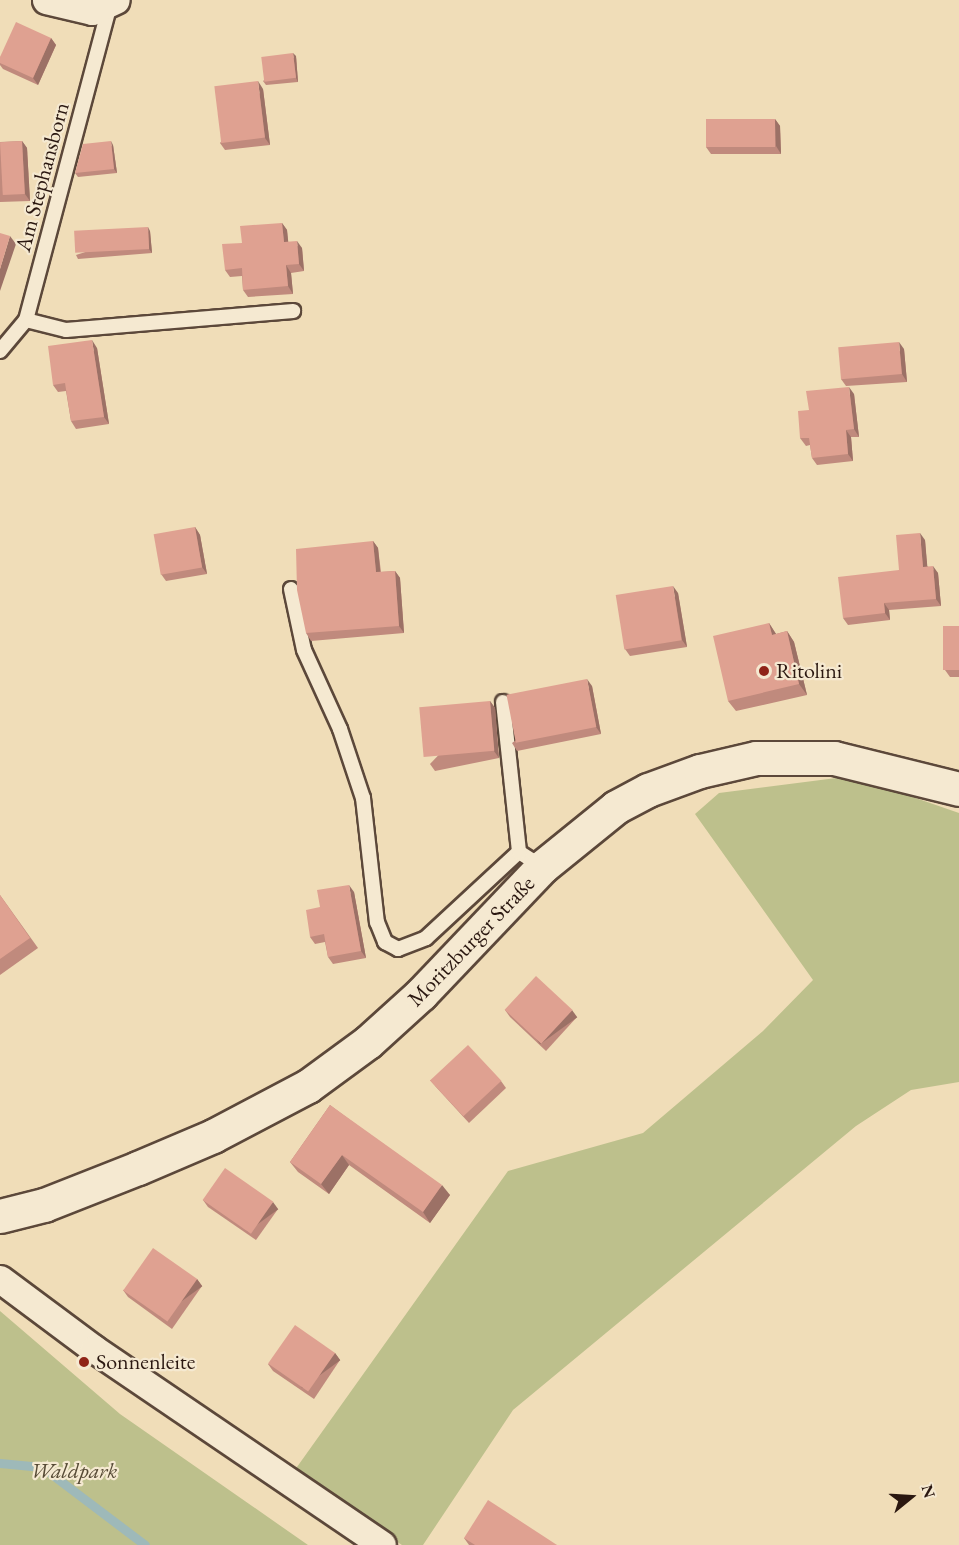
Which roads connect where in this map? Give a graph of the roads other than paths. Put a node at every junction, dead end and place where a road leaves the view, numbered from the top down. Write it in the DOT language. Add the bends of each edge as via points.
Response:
graph roads {
  1 [pos="46,0"];
  2 [pos="112,3"];
  3 [pos="293,311"];
  4 [pos="26,320"];
  5 [pos="0,351"];
  6 [pos="291,589"];
  7 [pos="503,702"];
  8 [pos="959,789"];
  9 [pos="531,860"];
  10 [pos="0,1216"];
  11 [pos="0,1279"];
  12 [pos="382,1545"];
  1 -- 2 [label="street" via="92,11"];
  2 -- 4 [label="lane, Am Stephansborn"];
  3 -- 4 [label="lane" via="66,330"];
  4 -- 5 [label="lane, Am Stephansborn"];
  6 -- 9 [label="lane" via="304,650 340,729 363,798 377,922 385,942 398,949 426,938"];
  7 -- 9 [label="lane"];
  8 -- 9 [label="street, Moritzburger Straße" via="834,758 756,758 700,771 648,790"];
  9 -- 10 [label="street, Moritzburger Straße" via="421,994 368,1042 308,1086 213,1136 138,1168 44,1205"];
  11 -- 12 [label="street" via="94,1349"];
}
